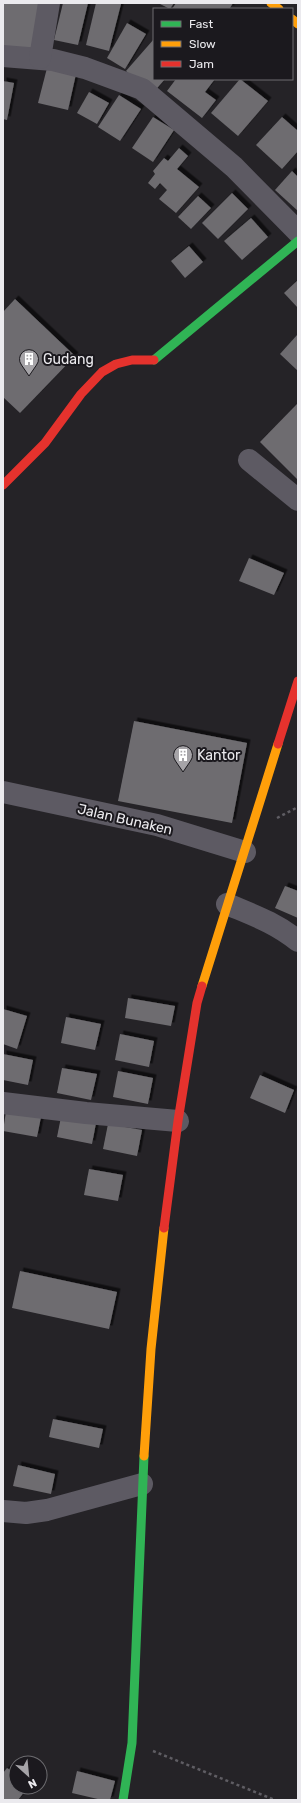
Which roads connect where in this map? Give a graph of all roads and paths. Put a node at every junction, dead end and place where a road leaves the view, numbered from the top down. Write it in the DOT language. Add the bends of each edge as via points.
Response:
graph roads {
  1 [pos="49,3"];
  2 [pos="3,56"];
  3 [pos="40,58"];
  4 [pos="298,232"];
  5 [pos="298,241"];
  6 [pos="249,460"];
  7 [pos="3,485"];
  8 [pos="298,500"];
  9 [pos="298,681"];
  10 [pos="3,792"];
  11 [pos="245,852"];
  12 [pos="228,904"];
  13 [pos="298,941"];
  14 [pos="3,1103"];
  15 [pos="178,1120"];
  16 [pos="142,1484"];
  17 [pos="3,1511"];
  18 [pos="132,1743"];
  19 [pos="123,1800"];
  20 [pos="275,1800"];
  1 -- 3 [label="street"];
  2 -- 3 [label="street"];
  3 -- 4 [label="street" via="85,68 142,89 234,167"];
  5 -- 7 [label="main road" via="152,361 126,361 108,367 95,377 51,436"];
  6 -- 8 [label="street"];
  9 -- 11 [label="main road"];
  10 -- 11 [label="street, Jalan Bunaken" via="157,826"];
  11 -- 12 [label="main road"];
  12 -- 13 [label="street" via="284,929"];
  12 -- 15 [label="main road" via="197,1003"];
  14 -- 15 [label="street"];
  15 -- 16 [label="main road" via="157,1283"];
  16 -- 17 [label="street" via="47,1510 26,1513"];
  16 -- 18 [label="main road"];
  18 -- 19 [label="main road"];
  18 -- 20 [label="path"];
}
